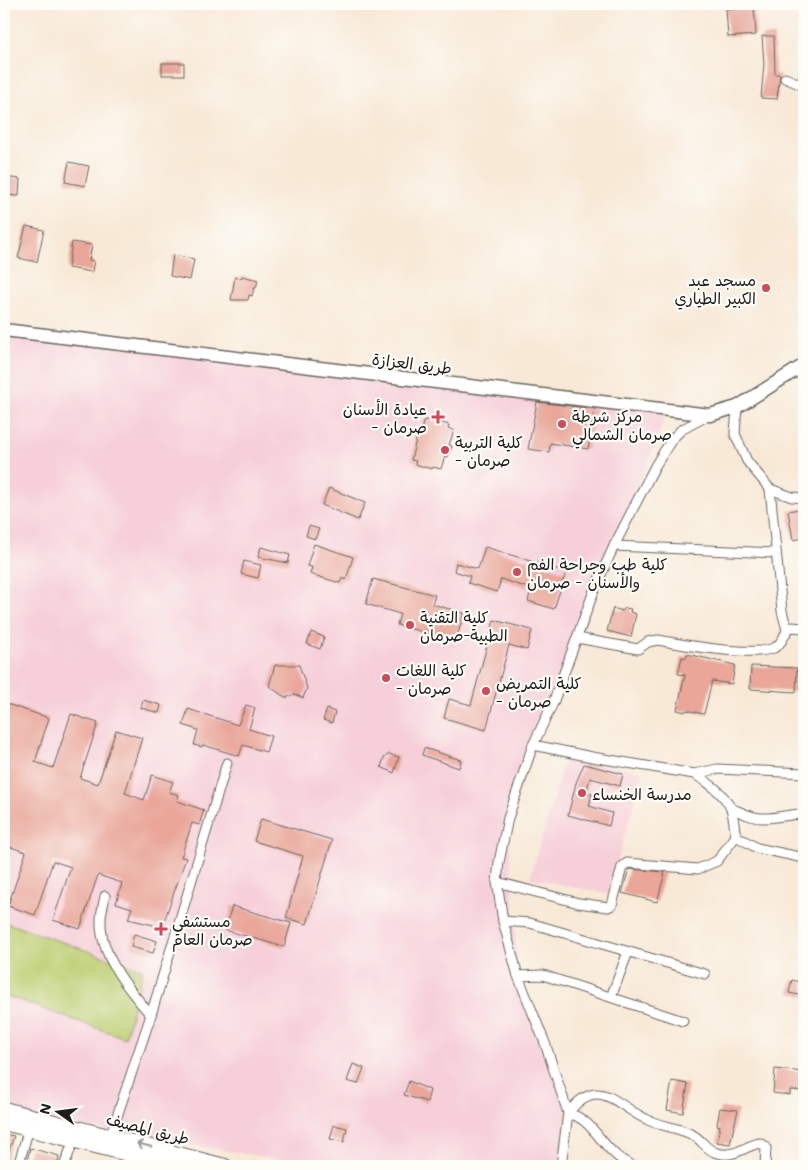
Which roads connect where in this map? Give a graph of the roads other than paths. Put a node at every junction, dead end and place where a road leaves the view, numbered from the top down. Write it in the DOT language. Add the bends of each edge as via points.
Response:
graph roads {
  1 [pos="785,78"];
  2 [pos="804,86"];
  3 [pos="4,330"];
  4 [pos="804,365"];
  5 [pos="737,407"];
  6 [pos="710,415"];
  7 [pos="770,489"];
  8 [pos="804,498"];
  9 [pos="614,546"];
  10 [pos="776,553"];
  11 [pos="804,628"];
  12 [pos="787,630"];
  13 [pos="577,638"];
  14 [pos="533,744"];
  15 [pos="226,763"];
  16 [pos="804,773"];
  17 [pos="694,774"];
  18 [pos="731,808"];
  19 [pos="804,814"];
  20 [pos="736,836"];
  21 [pos="804,858"];
  22 [pos="497,882"];
  23 [pos="105,896"];
  24 [pos="503,921"];
  25 [pos="628,952"];
  26 [pos="705,974"];
  27 [pos="518,976"];
  28 [pos="612,996"];
  29 [pos="151,1015"];
  30 [pos="683,1021"];
  31 [pos="4,1109"];
  32 [pos="568,1113"];
  33 [pos="4,1123"];
  34 [pos="29,1128"];
  35 [pos="110,1137"];
  36 [pos="74,1140"];
  37 [pos="18,1166"];
  38 [pos="64,1166"];
  39 [pos="175,1166"];
  40 [pos="225,1166"];
  41 [pos="561,1166"];
  42 [pos="633,1166"];
  43 [pos="765,1166"];
  1 -- 2 [label="street"];
  3 -- 6 [label="street, طريق العزازة"];
  4 -- 5 [label="street, طريق العزازة"];
  5 -- 6 [label="street, طريق العزازة"];
  5 -- 7 [label="street" via="735,434 747,461"];
  6 -- 9 [label="street" via="681,430 672,439"];
  7 -- 8 [label="street"];
  7 -- 10 [label="street"];
  9 -- 10 [label="street"];
  9 -- 13 [label="street"];
  10 -- 12 [label="street"];
  11 -- 12 [label="street" via="791,627"];
  12 -- 13 [label="street" via="781,643 773,648 742,651 658,640 638,649"];
  13 -- 14 [label="street" via="553,703"];
  14 -- 17 [label="street"];
  14 -- 22 [label="street" via="508,818"];
  15 -- 29 [label="street"];
  16 -- 17 [label="street" via="718,769"];
  17 -- 18 [label="street" via="719,793"];
  18 -- 19 [label="street" via="752,817"];
  18 -- 20 [label="street"];
  20 -- 21 [label="street" via="757,848"];
  20 -- 22 [label="street" via="717,861 698,869 626,863 622,867 612,905 608,908 579,904"];
  22 -- 24 [label="street"];
  23 -- 29 [label="street" via="101,920 104,940 122,982"];
  24 -- 25 [label="street" via="530,923"];
  24 -- 27 [label="street"];
  25 -- 26 [label="street"];
  25 -- 28 [label="street"];
  27 -- 28 [label="street" via="544,975"];
  27 -- 32 [label="street"];
  28 -- 30 [label="street"];
  29 -- 35 [label="street"];
  31 -- 35 [label="main road, طريق المصيف"];
  32 -- 41 [label="street"];
  32 -- 42 [label="street" via="578,1115 608,1150"];
  32 -- 43 [label="street" via="587,1096 607,1095 647,1120 696,1137 706,1148 717,1153 731,1155 760,1143 766,1147"];
  33 -- 34 [label="main road, طريق المصيف"];
  34 -- 36 [label="main road, طريق المصيف"];
  34 -- 37 [label="street"];
  40 -- 35 [label="main road, طريق المصيف, one-way"];
  36 -- 38 [label="street"];
  36 -- 39 [label="main road, طريق المصيف"];
}
